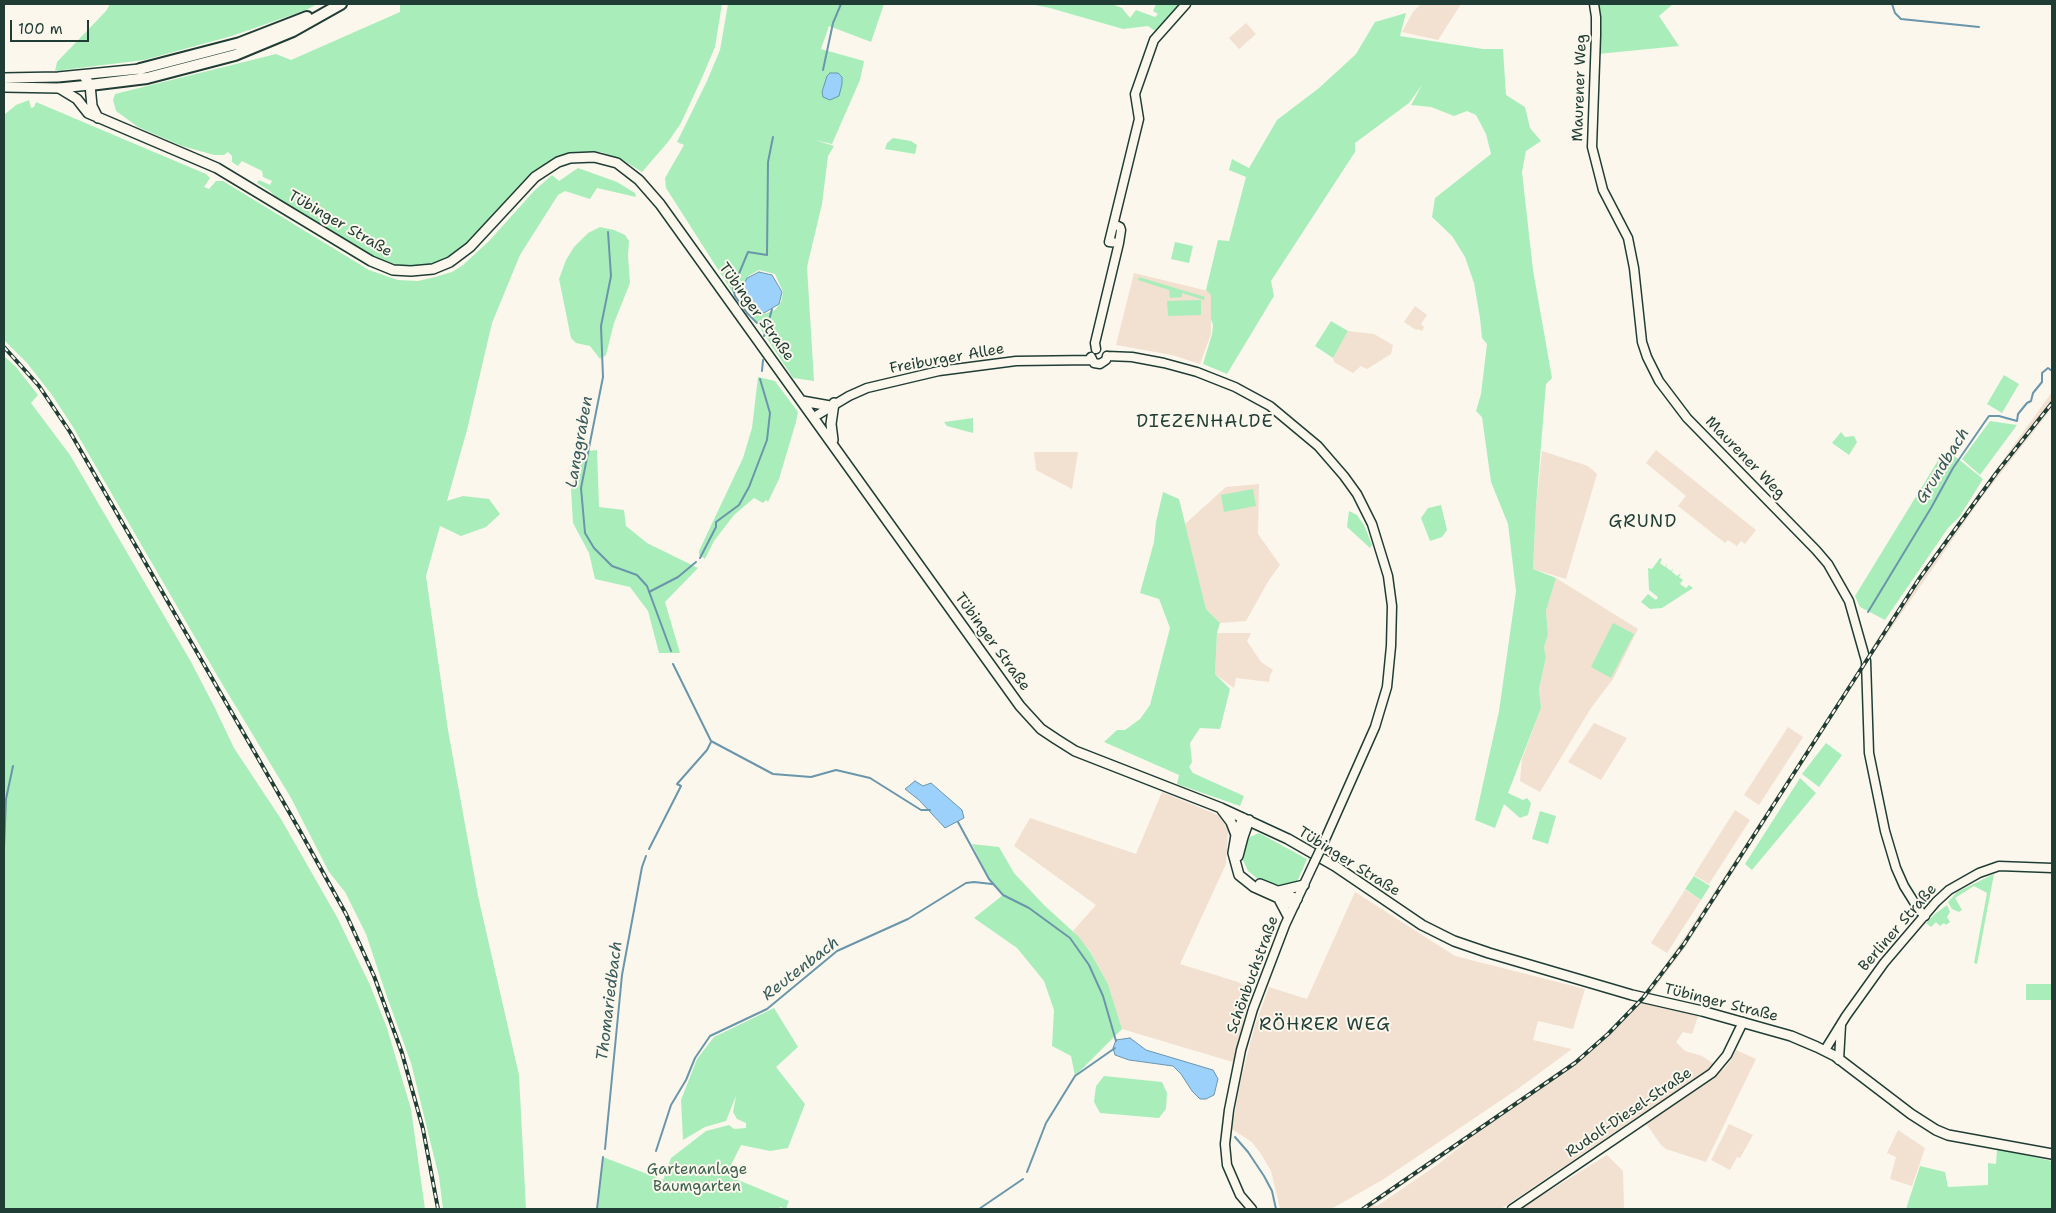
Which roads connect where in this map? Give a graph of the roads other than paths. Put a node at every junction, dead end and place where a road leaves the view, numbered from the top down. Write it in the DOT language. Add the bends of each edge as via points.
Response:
graph roads {
  1 [pos="335,4"];
  2 [pos="341,4"];
  3 [pos="1186,4"];
  4 [pos="1594,4"];
  5 [pos="140,69"];
  6 [pos="84,76"];
  7 [pos="4,78"];
  8 [pos="86,86"];
  9 [pos="4,87"];
  10 [pos="59,88"];
  11 [pos="80,102"];
  12 [pos="98,118"];
  13 [pos="1096,350"];
  14 [pos="1107,356"];
  15 [pos="1092,360"];
  16 [pos="802,401"];
  17 [pos="832,405"];
  18 [pos="814,417"];
  19 [pos="833,442"];
  20 [pos="1221,808"];
  21 [pos="1337,812"];
  22 [pos="1246,819"];
  23 [pos="1265,828"];
  24 [pos="1239,838"];
  25 [pos="2052,868"];
  26 [pos="1304,885"];
  27 [pos="1279,891"];
  28 [pos="1280,901"];
  29 [pos="1295,902"];
  30 [pos="1288,916"];
  31 [pos="1925,916"];
  32 [pos="1743,1022"];
  33 [pos="1841,1023"];
  34 [pos="1825,1050"];
  35 [pos="1839,1060"];
  36 [pos="2052,1154"];
  37 [pos="1252,1209"];
  38 [pos="1512,1209"];
  1 -- 5 [label="highway" via="259,37"];
  2 -- 8 [label="highway" via="294,31 235,55 147,78"];
  3 -- 13 [label="street" via="1158,33 1135,94 1139,119 1114,224 1121,230"];
  4 -- 31 [label="street, Maurener Weg" via="1592,147 1604,190 1628,238 1642,342 1647,357 1658,381 1687,418 1816,550 1849,601 1866,661 1869,753 1888,840 1904,886"];
  5 -- 6 [label="main road"];
  6 -- 7 [label="main road"];
  6 -- 8 [label="main road"];
  8 -- 10 [label="main road"];
  8 -- 11 [label="main road"];
  8 -- 12 [label="main road"];
  9 -- 10 [label="main road"];
  10 -- 11 [label="main road, Tübinger Straße"];
  11 -- 12 [label="main road, Tübinger Straße" via="88,113"];
  12 -- 16 [label="main road, Tübinger Straße" via="217,168 371,261 393,270 433,269 450,262 470,247 535,177 552,165 584,157 617,163 639,180 660,204"];
  13 -- 14 [label="street, Freiburger Allee" via="1103,350"];
  13 -- 15 [label="street"];
  14 -- 15 [label="street, Freiburger Allee" via="1100,364"];
  14 -- 21 [label="street, Freiburger Allee" via="1164,363 1212,378 1255,397 1290,420 1318,446 1357,494 1372,524 1388,576 1392,606 1391,646 1387,687 1375,727"];
  15 -- 17 [label="street, Freiburger Allee" via="970,366 867,388"];
  16 -- 17 [label="main road"];
  16 -- 18 [label="main road, Tübinger Straße"];
  17 -- 18 [label="street, Freiburger Allee"];
  17 -- 19 [label="main road"];
  18 -- 19 [label="main road, Tübinger Straße"];
  19 -- 20 [label="main road, Tübinger Straße" via="1020,706 1041,729 1076,751"];
  20 -- 22 [label="main road, Tübinger Straße"];
  20 -- 24 [label="main road"];
  21 -- 26 [label="street, Schönbuchstraße, bridge"];
  22 -- 23 [label="main road, Tübinger Straße"];
  22 -- 24 [label="main road"];
  23 -- 24 [label="main road"];
  23 -- 32 [label="main road, Tübinger Straße" via="1329,862 1422,925 1454,940 1632,995"];
  24 -- 27 [label="main road" via="1238,856 1243,872 1254,882"];
  24 -- 28 [label="main road" via="1233,853 1239,875"];
  25 -- 31 [label="street, Berliner Straße" via="1999,866 1978,873 1950,890"];
  26 -- 27 [label="main road"];
  26 -- 29 [label="street, Schönbuchstraße"];
  27 -- 29 [label="main road"];
  28 -- 29 [label="main road"];
  28 -- 30 [label="main road"];
  29 -- 30 [label="street, Schönbuchstraße"];
  30 -- 37 [label="street, Schönbuchstraße" via="1253,1009 1241,1050 1227,1123 1228,1165 1240,1195"];
  31 -- 33 [label="street, Berliner Straße" via="1884,962"];
  32 -- 34 [label="main road, Tübinger Straße"];
  32 -- 38 [label="street, Rudolf-Diesel-Straße" via="1728,1055 1712,1073"];
  33 -- 34 [label="street, Berliner Straße"];
  33 -- 35 [label="street"];
  34 -- 35 [label="main road, Tübinger Straße"];
  35 -- 36 [label="main road, Tübinger Straße" via="1936,1130"];
}
